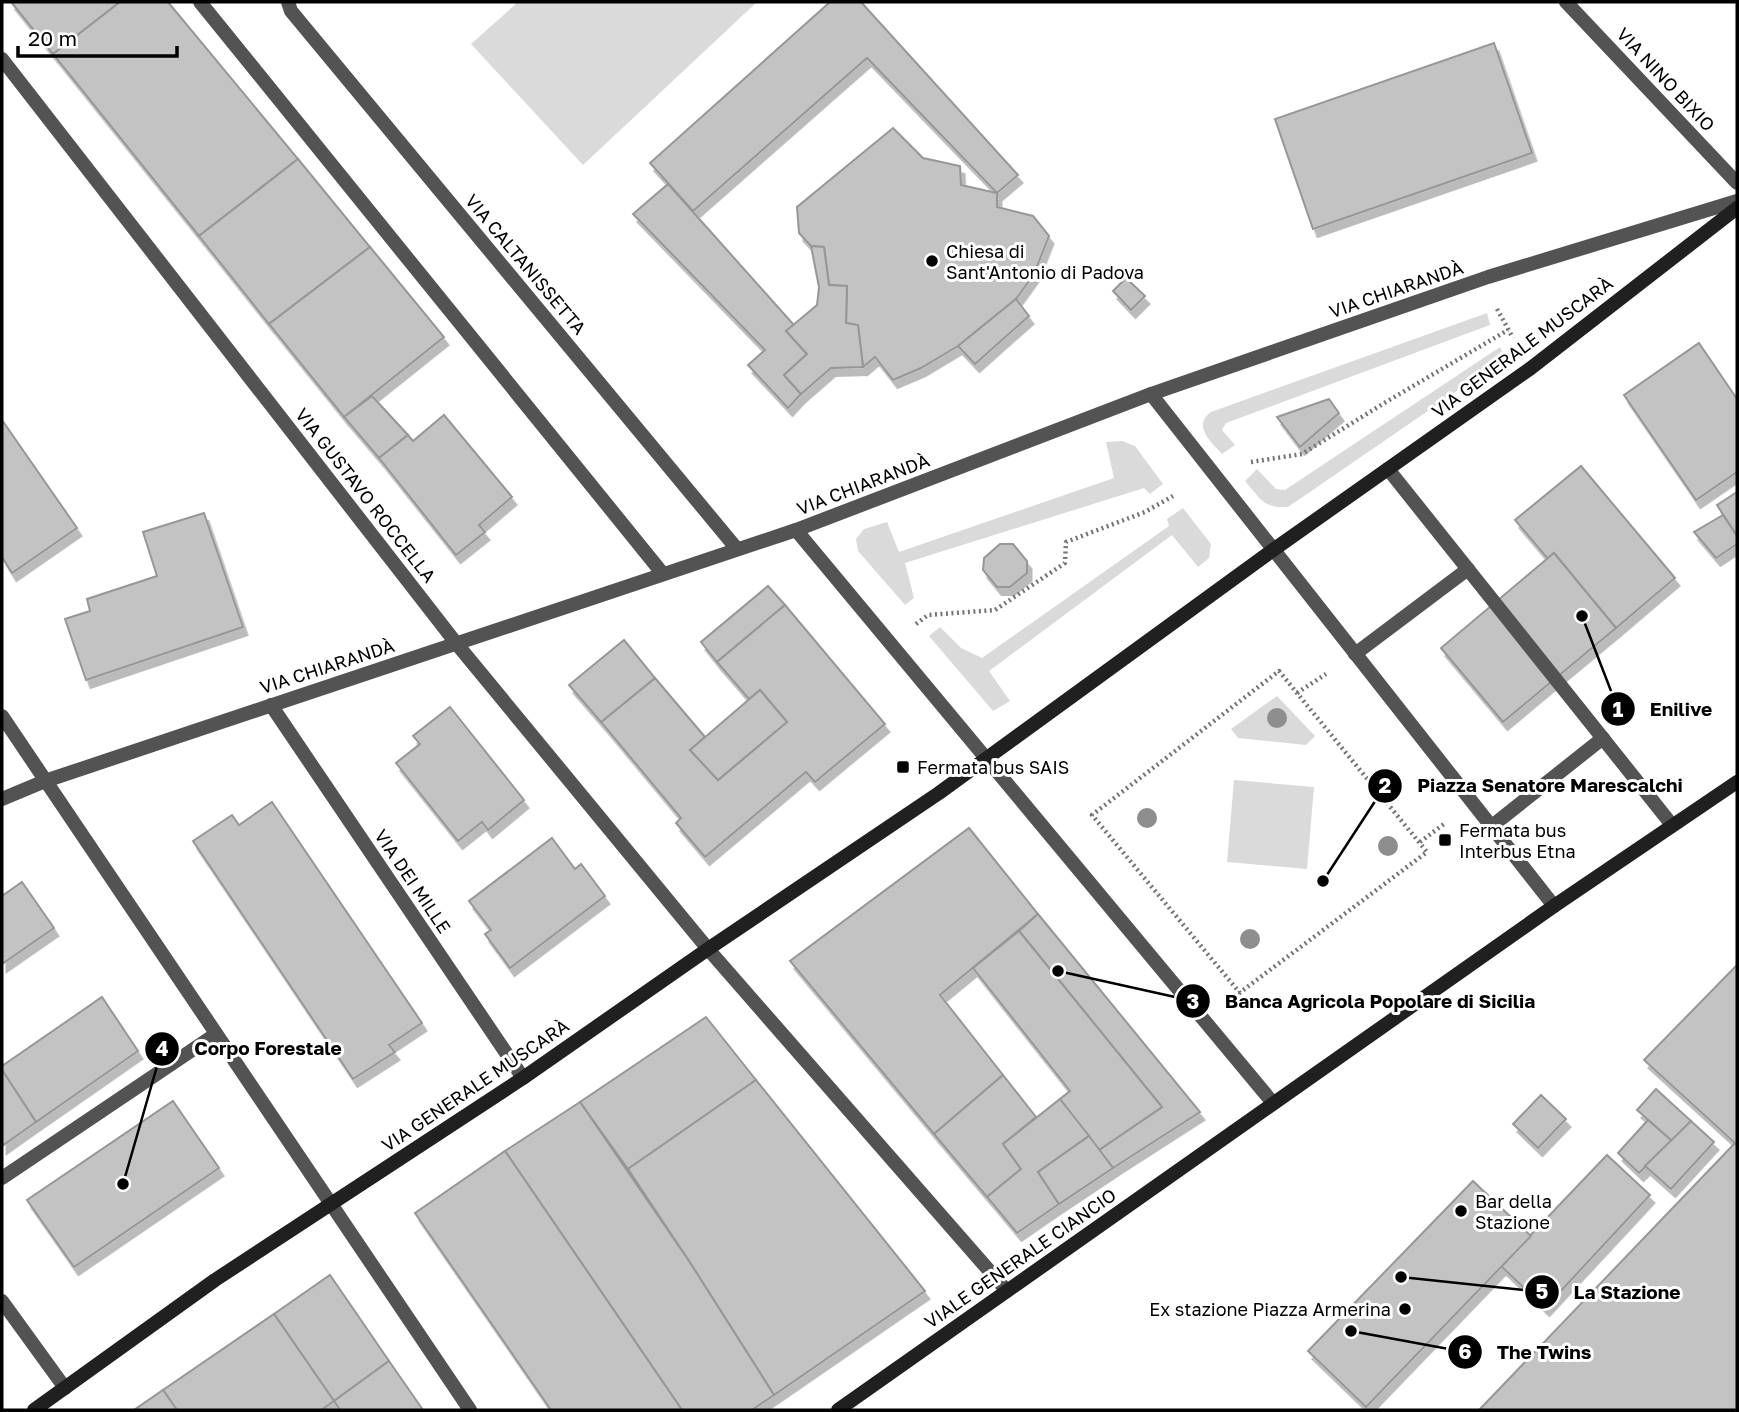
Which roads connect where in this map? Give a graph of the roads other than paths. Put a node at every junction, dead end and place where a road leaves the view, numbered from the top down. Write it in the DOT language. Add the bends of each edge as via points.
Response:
graph roads {
  1 [pos="200,2"];
  2 [pos="288,2"];
  3 [pos="1566,2"];
  4 [pos="2,59"];
  5 [pos="1737,183"];
  6 [pos="1737,201"];
  7 [pos="1737,208"];
  8 [pos="1151,394"];
  9 [pos="1388,469"];
  10 [pos="796,530"];
  11 [pos="737,549"];
  12 [pos="1273,550"];
  13 [pos="1468,569"];
  14 [pos="663,574"];
  15 [pos="456,643"];
  16 [pos="1355,654"];
  17 [pos="271,705"];
  18 [pos="2,716"];
  19 [pos="1603,738"];
  20 [pos="986,759"];
  21 [pos="45,781"];
  22 [pos="1737,782"];
  23 [pos="2,799"];
  24 [pos="1672,825"];
  25 [pos="1492,827"];
  26 [pos="1554,906"];
  27 [pos="708,949"];
  28 [pos="216,1034"];
  29 [pos="523,1078"];
  30 [pos="1273,1103"];
  31 [pos="2,1178"];
  32 [pos="330,1205"];
  33 [pos="1007,1291"];
  34 [pos="2,1301"];
  35 [pos="65,1388"];
  36 [pos="34,1410"];
  37 [pos="470,1410"];
  38 [pos="838,1410"];
  1 -- 14 [label="street"];
  2 -- 11 [label="street, VIA CALTANISSETTA"];
  3 -- 5 [label="street, VIA NINO BIXIO"];
  4 -- 15 [label="street, VIA GUSTAVO ROCCELLA"];
  6 -- 8 [label="street, VIA CHIARANDÀ" via="1488,277"];
  7 -- 9 [label="main road, VIA GENERALE MUSCARÀ" via="1531,368"];
  8 -- 10 [label="street, VIA CHIARANDÀ"];
  8 -- 12 [label="street"];
  9 -- 12 [label="main road, VIA GENERALE MUSCARÀ"];
  9 -- 13 [label="street"];
  10 -- 11 [label="street, VIA CHIARANDÀ"];
  10 -- 20 [label="street"];
  11 -- 14 [label="street, VIA CHIARANDÀ"];
  12 -- 16 [label="street"];
  12 -- 20 [label="main road, VIA GENERALE MUSCARÀ"];
  13 -- 16 [label="street"];
  13 -- 19 [label="street"];
  14 -- 15 [label="street, VIA CHIARANDÀ"];
  15 -- 17 [label="street, VIA CHIARANDÀ"];
  15 -- 27 [label="street, VIA GUSTAVO ROCCELLA"];
  16 -- 25 [label="street"];
  17 -- 21 [label="street, VIA CHIARANDÀ"];
  17 -- 29 [label="street, VIA DEI MILLE"];
  18 -- 21 [label="street"];
  19 -- 24 [label="street"];
  19 -- 25 [label="street"];
  20 -- 27 [label="main road, VIA GENERALE MUSCARÀ"];
  20 -- 30 [label="street"];
  21 -- 23 [label="street, VIA CHIARANDÀ"];
  21 -- 28 [label="street"];
  22 -- 24 [label="main road, VIALE GENERALE CIANCIO"];
  24 -- 26 [label="main road, VIALE GENERALE CIANCIO"];
  25 -- 26 [label="street"];
  26 -- 30 [label="main road, VIALE GENERALE CIANCIO"];
  27 -- 29 [label="main road, VIA GENERALE MUSCARÀ"];
  27 -- 33 [label="street, VIA GUSTAVO ROCCELLA"];
  28 -- 31 [label="street"];
  28 -- 32 [label="street"];
  29 -- 32 [label="main road, VIA GENERALE MUSCARÀ"];
  30 -- 33 [label="main road, VIALE GENERALE CIANCIO"];
  32 -- 35 [label="main road, VIA GENERALE MUSCARÀ" via="215,1280"];
  32 -- 37 [label="street"];
  33 -- 38 [label="main road, VIALE GENERALE CIANCIO"];
  34 -- 35 [label="street"];
  35 -- 36 [label="main road, VIA GENERALE MUSCARÀ"];
}
